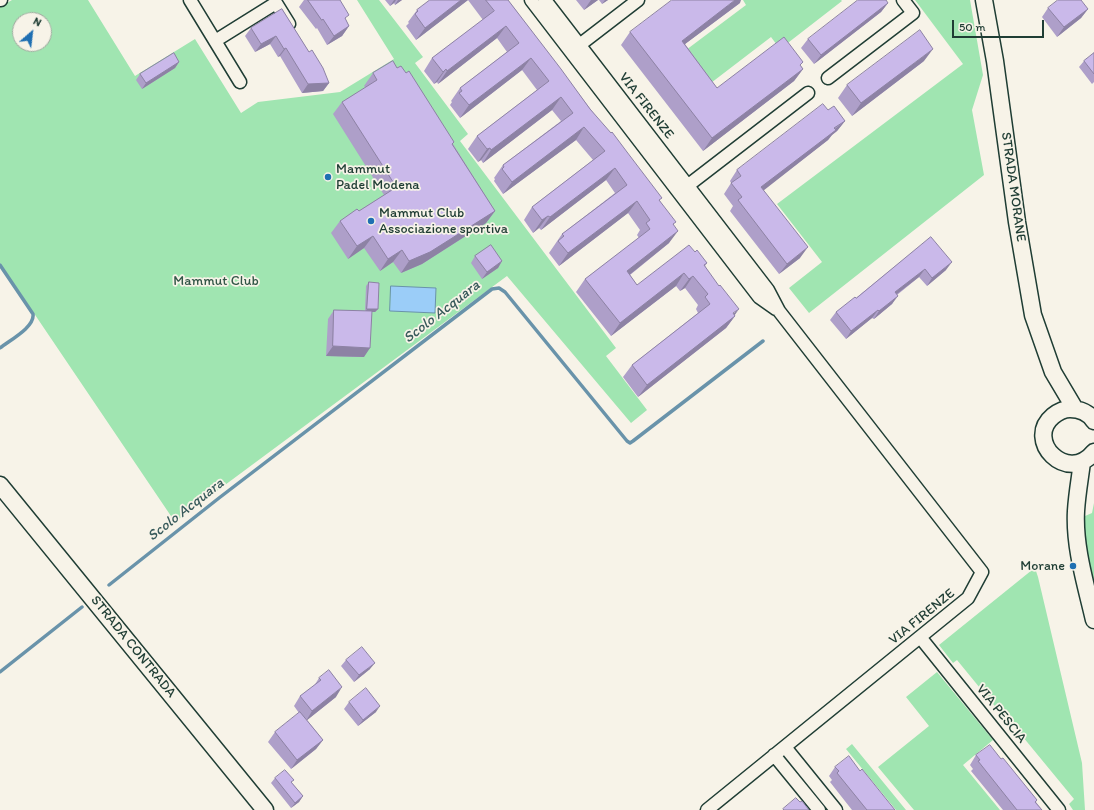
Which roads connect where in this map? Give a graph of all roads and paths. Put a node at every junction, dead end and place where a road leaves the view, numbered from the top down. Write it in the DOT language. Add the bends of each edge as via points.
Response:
graph roads {
  1 [pos="190,0"];
  2 [pos="531,0"];
  3 [pos="545,0"];
  4 [pos="638,0"];
  5 [pos="904,0"];
  6 [pos="984,0"];
  7 [pos="295,32"];
  8 [pos="215,41"];
  9 [pos="575,48"];
  10 [pos="828,78"];
  11 [pos="240,82"];
  12 [pos="808,93"];
  13 [pos="684,190"];
  14 [pos="1053,372"];
  15 [pos="1075,409"];
  16 [pos="1058,412"];
  17 [pos="1093,419"];
  18 [pos="1088,457"];
  19 [pos="1065,463"];
  20 [pos="0,485"];
  21 [pos="1076,511"];
  22 [pos="1094,620"];
  23 [pos="920,637"];
  24 [pos="784,747"];
  25 [pos="774,755"];
  26 [pos="265,810"];
  27 [pos="707,810"];
  28 [pos="819,810"];
  29 [pos="836,810"];
  30 [pos="1059,810"];
  1 -- 8 [label="street"];
  2 -- 9 [label="street, VIA FIRENZE"];
  3 -- 9 [label="street, VIA FIRENZE"];
  4 -- 9 [label="street"];
  5 -- 10 [label="street" via="913,13"];
  6 -- 14 [label="street, STRADA MORANE" via="1033,315"];
  7 -- 8 [label="street" via="276,3"];
  8 -- 11 [label="street"];
  9 -- 13 [label="street, VIA FIRENZE"];
  12 -- 13 [label="street"];
  13 -- 23 [label="street, VIA FIRENZE" via="768,290 779,311 982,572 968,598"];
  14 -- 15 [label="street, STRADA MORANE"];
  14 -- 16 [label="street, STRADA MORANE"];
  15 -- 16 [label="street"];
  15 -- 17 [label="street"];
  16 -- 19 [label="street" via="1046,426 1045,443 1052,456"];
  18 -- 19 [label="street" via="1074,464"];
  18 -- 21 [label="street"];
  19 -- 21 [label="street"];
  20 -- 26 [label="street, STRADA CONTRADA"];
  21 -- 22 [label="street" via="1079,553"];
  23 -- 24 [label="street, VIA FIRENZE"];
  23 -- 30 [label="street, VIA PESCIA"];
  24 -- 25 [label="street, VIA FIRENZE"];
  24 -- 29 [label="street"];
  25 -- 27 [label="street, VIA FIRENZE"];
  25 -- 28 [label="street"];
}
